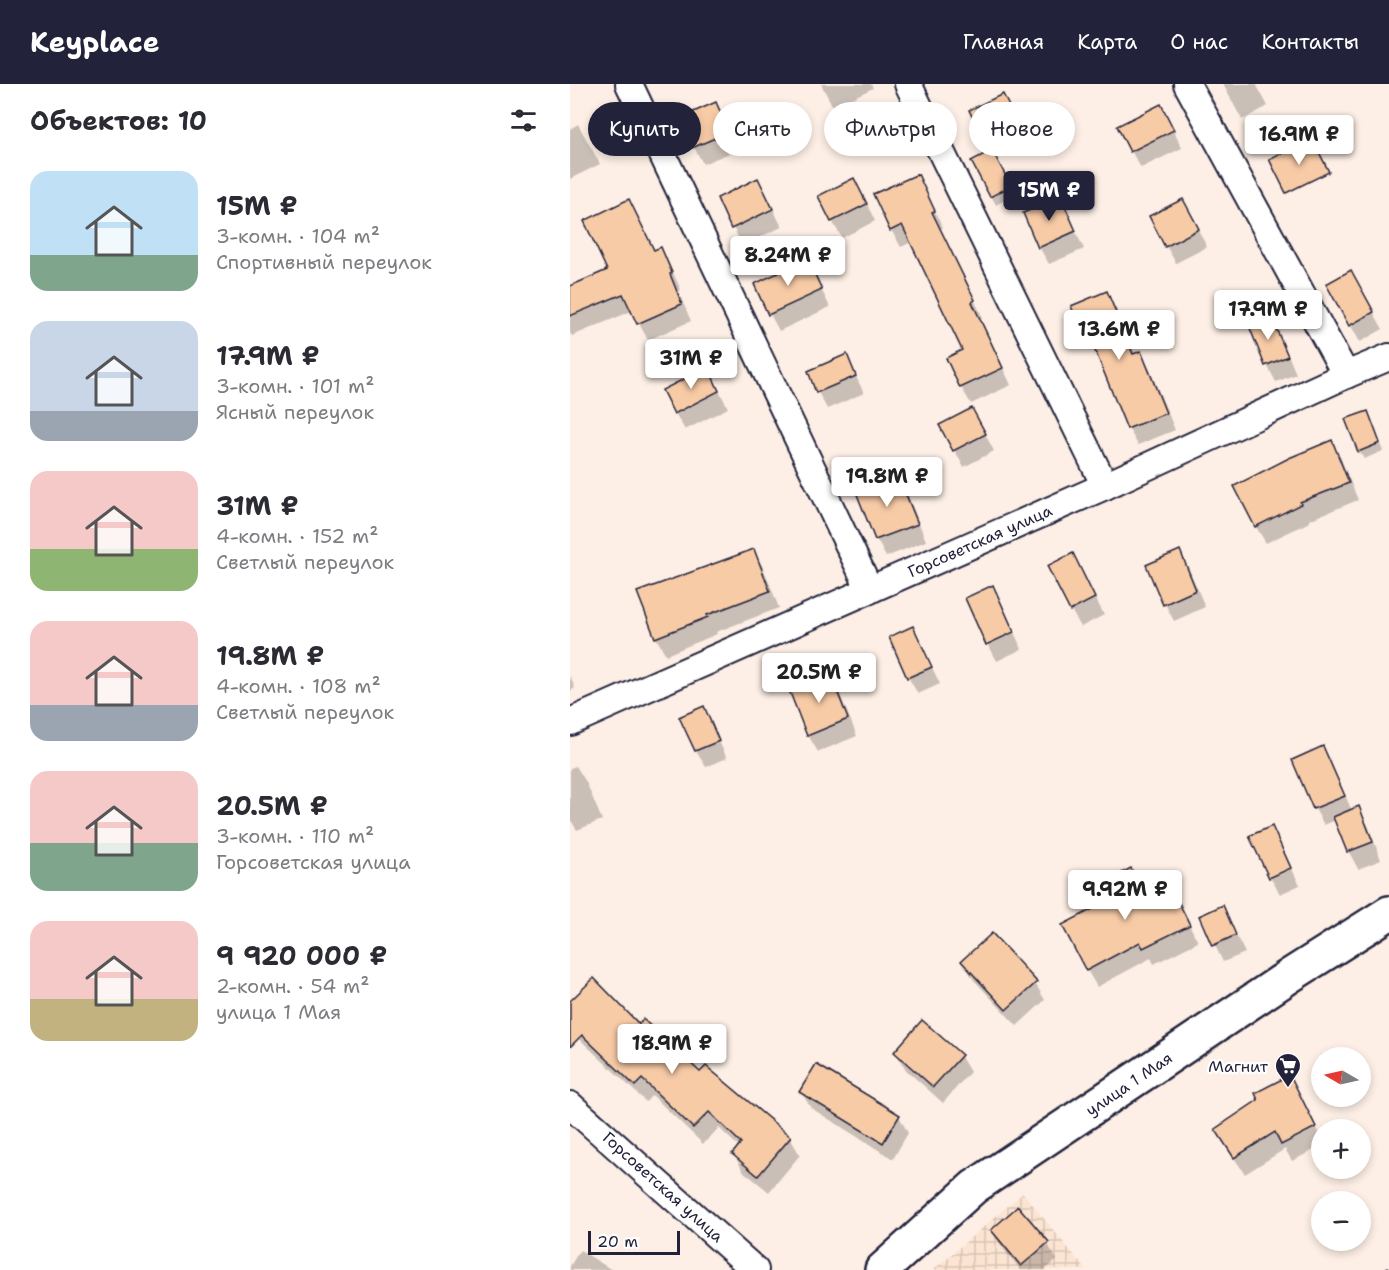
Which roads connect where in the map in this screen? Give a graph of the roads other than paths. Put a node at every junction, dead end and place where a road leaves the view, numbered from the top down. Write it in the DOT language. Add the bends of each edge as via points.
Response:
graph roads {
  1 [pos="629,84"];
  2 [pos="908,84"];
  3 [pos="1187,84"];
  4 [pos="1389,357"];
  5 [pos="1346,375"];
  6 [pos="1105,486"];
  7 [pos="870,590"];
  8 [pos="570,722"];
  9 [pos="1389,913"];
  10 [pos="570,1105"];
  11 [pos="755,1270"];
  12 [pos="882,1270"];
  1 -- 7 [label="street"];
  2 -- 6 [label="street"];
  3 -- 5 [label="street"];
  4 -- 5 [label="street, Горсоветская улица"];
  5 -- 6 [label="street, Горсоветская улица"];
  6 -- 7 [label="street, Горсоветская улица"];
  7 -- 8 [label="street, Горсоветская улица"];
  9 -- 12 [label="main road, улица 1 Мая" via="974,1187"];
  10 -- 11 [label="street, Горсоветская улица"];
}
